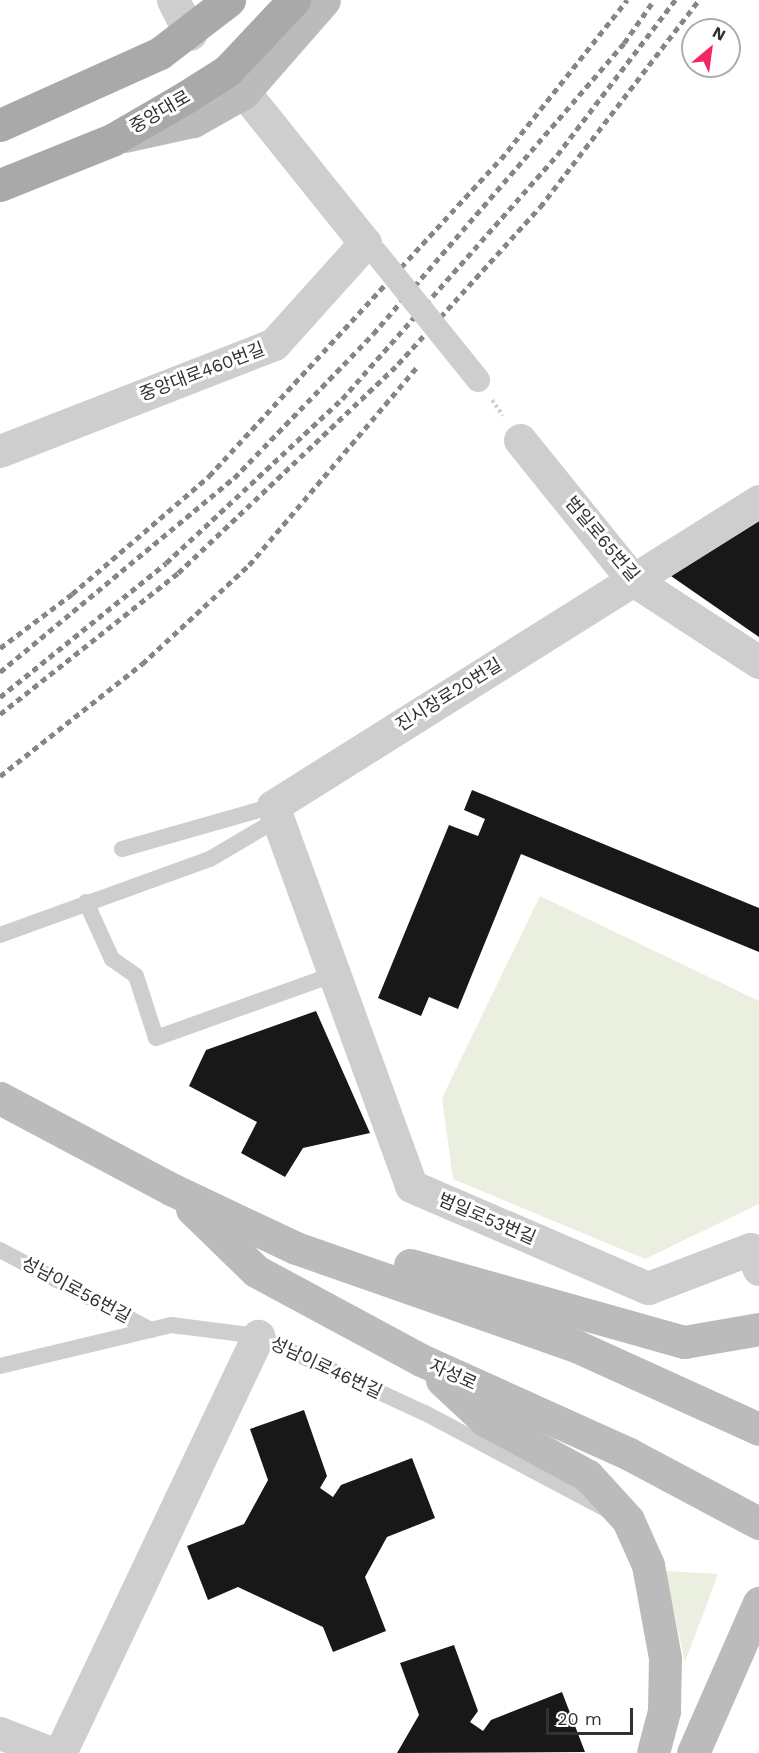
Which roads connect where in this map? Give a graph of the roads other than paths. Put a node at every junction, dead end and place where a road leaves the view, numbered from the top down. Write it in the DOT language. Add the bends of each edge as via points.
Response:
graph roads {
  1 [pos="172,0"];
  2 [pos="229,0"];
  3 [pos="315,5"];
  4 [pos="190,34"];
  5 [pos="235,82"];
  6 [pos="0,125"];
  7 [pos="0,185"];
  8 [pos="376,253"];
  9 [pos="478,380"];
  10 [pos="520,440"];
  11 [pos="0,451"];
  12 [pos="759,501"];
  13 [pos="633,580"];
  14 [pos="759,662"];
  15 [pos="275,813"];
  16 [pos="122,849"];
  17 [pos="86,902"];
  18 [pos="0,935"];
  19 [pos="338,973"];
  20 [pos="0,1098"];
  21 [pos="171,1189"];
  22 [pos="296,1248"];
  23 [pos="0,1250"];
  24 [pos="759,1269"];
  25 [pos="759,1329"];
  26 [pos="151,1330"];
  27 [pos="258,1336"];
  28 [pos="421,1360"];
  29 [pos="0,1366"];
  30 [pos="759,1429"];
  31 [pos="628,1520"];
  32 [pos="759,1523"];
  33 [pos="759,1603"];
  34 [pos="0,1733"];
  35 [pos="51,1753"];
  36 [pos="60,1753"];
  37 [pos="653,1753"];
  38 [pos="693,1753"];
  1 -- 4 [label="street"];
  2 -- 4 [label="main road"];
  3 -- 5 [label="main road, 중앙대로"];
  4 -- 6 [label="main road"];
  5 -- 7 [label="main road, 중앙대로" via="112,140"];
  5 -- 11 [label="street, 중앙대로460번길" via="364,243 274,344"];
  8 -- 9 [label="street, bridge"];
  10 -- 13 [label="street, 범일로65번길"];
  12 -- 13 [label="street, 진시장로20번길"];
  13 -- 14 [label="street, 범일로65번길"];
  13 -- 15 [label="street, 진시장로20번길"];
  15 -- 16 [label="lane, 진시장로20번길"];
  15 -- 17 [label="lane" via="210,859"];
  15 -- 19 [label="street, 범일로53번길"];
  17 -- 18 [label="lane"];
  17 -- 19 [label="lane" via="112,959 136,976 156,1038"];
  19 -- 24 [label="street, 범일로53번길" via="411,1186 648,1288 750,1249"];
  20 -- 21 [label="main road, 자성로"];
  21 -- 22 [label="main road, 자성로"];
  21 -- 28 [label="main road, 자성로" via="256,1270"];
  22 -- 25 [label="main road" via="412,1266 684,1342"];
  22 -- 30 [label="main road, 자성로" via="576,1346"];
  23 -- 26 [label="lane, 성남이로56번길"];
  26 -- 27 [label="lane, 성남이로46번길" via="171,1325"];
  26 -- 29 [label="lane, 성남이로46번길"];
  27 -- 31 [label="lane, 성남이로46번길" via="425,1413"];
  27 -- 36 [label="street"];
  28 -- 31 [label="main road" via="485,1420 588,1476"];
  28 -- 32 [label="main road, 자성로" via="629,1454"];
  31 -- 37 [label="main road" via="648,1566 665,1658 664,1711"];
  33 -- 38 [label="main road"];
  34 -- 35 [label="street"];
}
